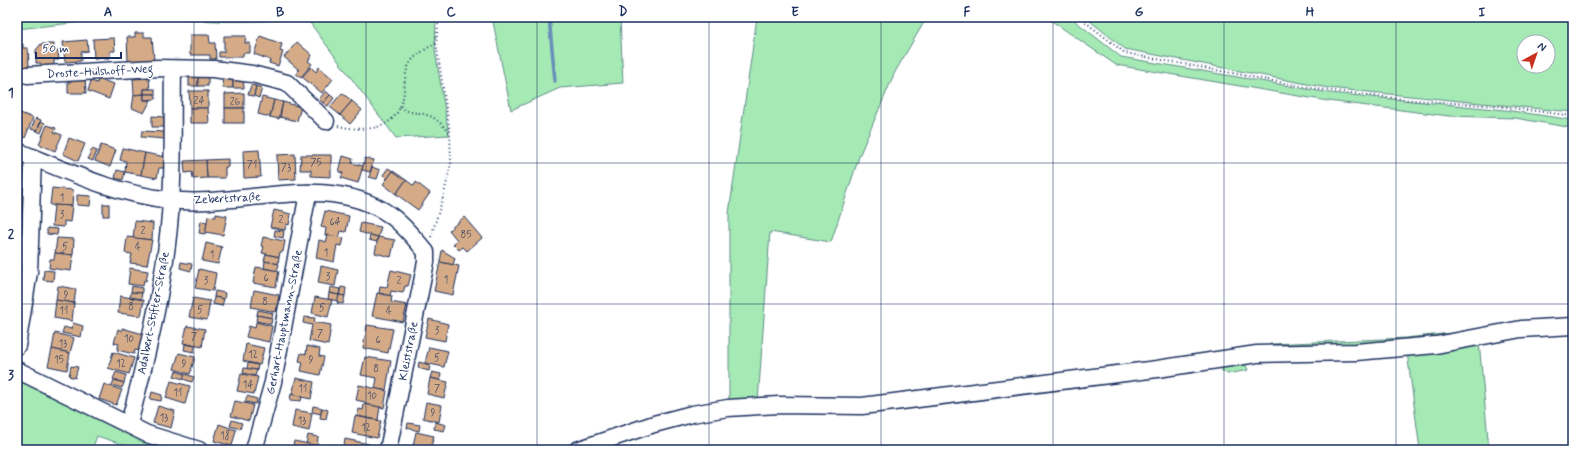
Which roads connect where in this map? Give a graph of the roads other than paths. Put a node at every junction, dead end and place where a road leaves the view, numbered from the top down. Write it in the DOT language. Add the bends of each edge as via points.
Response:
graph roads {
  1 [pos="173,70"];
  2 [pos="27,75"];
  3 [pos="326,120"];
  4 [pos="17,150"];
  5 [pos="34,157"];
  6 [pos="308,193"];
  7 [pos="171,200"];
  8 [pos="426,252"];
  9 [pos="1573,326"];
  10 [pos="17,346"];
  11 [pos="17,370"];
  12 [pos="129,424"];
  13 [pos="199,450"];
  14 [pos="254,450"];
  15 [pos="388,450"];
  16 [pos="577,450"];
  1 -- 2 [label="street, Droste-Hülshoff-Weg" via="157,68"];
  1 -- 3 [label="street, Droste-Hülshoff-Weg" via="213,69 252,74 287,83"];
  1 -- 7 [label="street"];
  4 -- 5 [label="street, Zebertstraße"];
  5 -- 7 [label="street, Zebertstraße" via="95,183 138,195"];
  5 -- 10 [label="street" via="29,272"];
  6 -- 7 [label="street, Zebertstraße" via="208,201"];
  6 -- 8 [label="street, Zebertstraße" via="340,195 369,204 390,215"];
  6 -- 14 [label="street, Gerhart-Hauptmann-Straße" via="273,382"];
  7 -- 12 [label="street, Adalbert-Stifter-Straße" via="166,254 149,347"];
  8 -- 15 [label="street, Kleiststraße"];
  9 -- 16 [label="street" via="1521,329 1436,345 1356,352 1256,354 862,406 779,405 728,408 654,424"];
  11 -- 12 [label="street"];
  12 -- 13 [label="street" via="147,434"];
}
